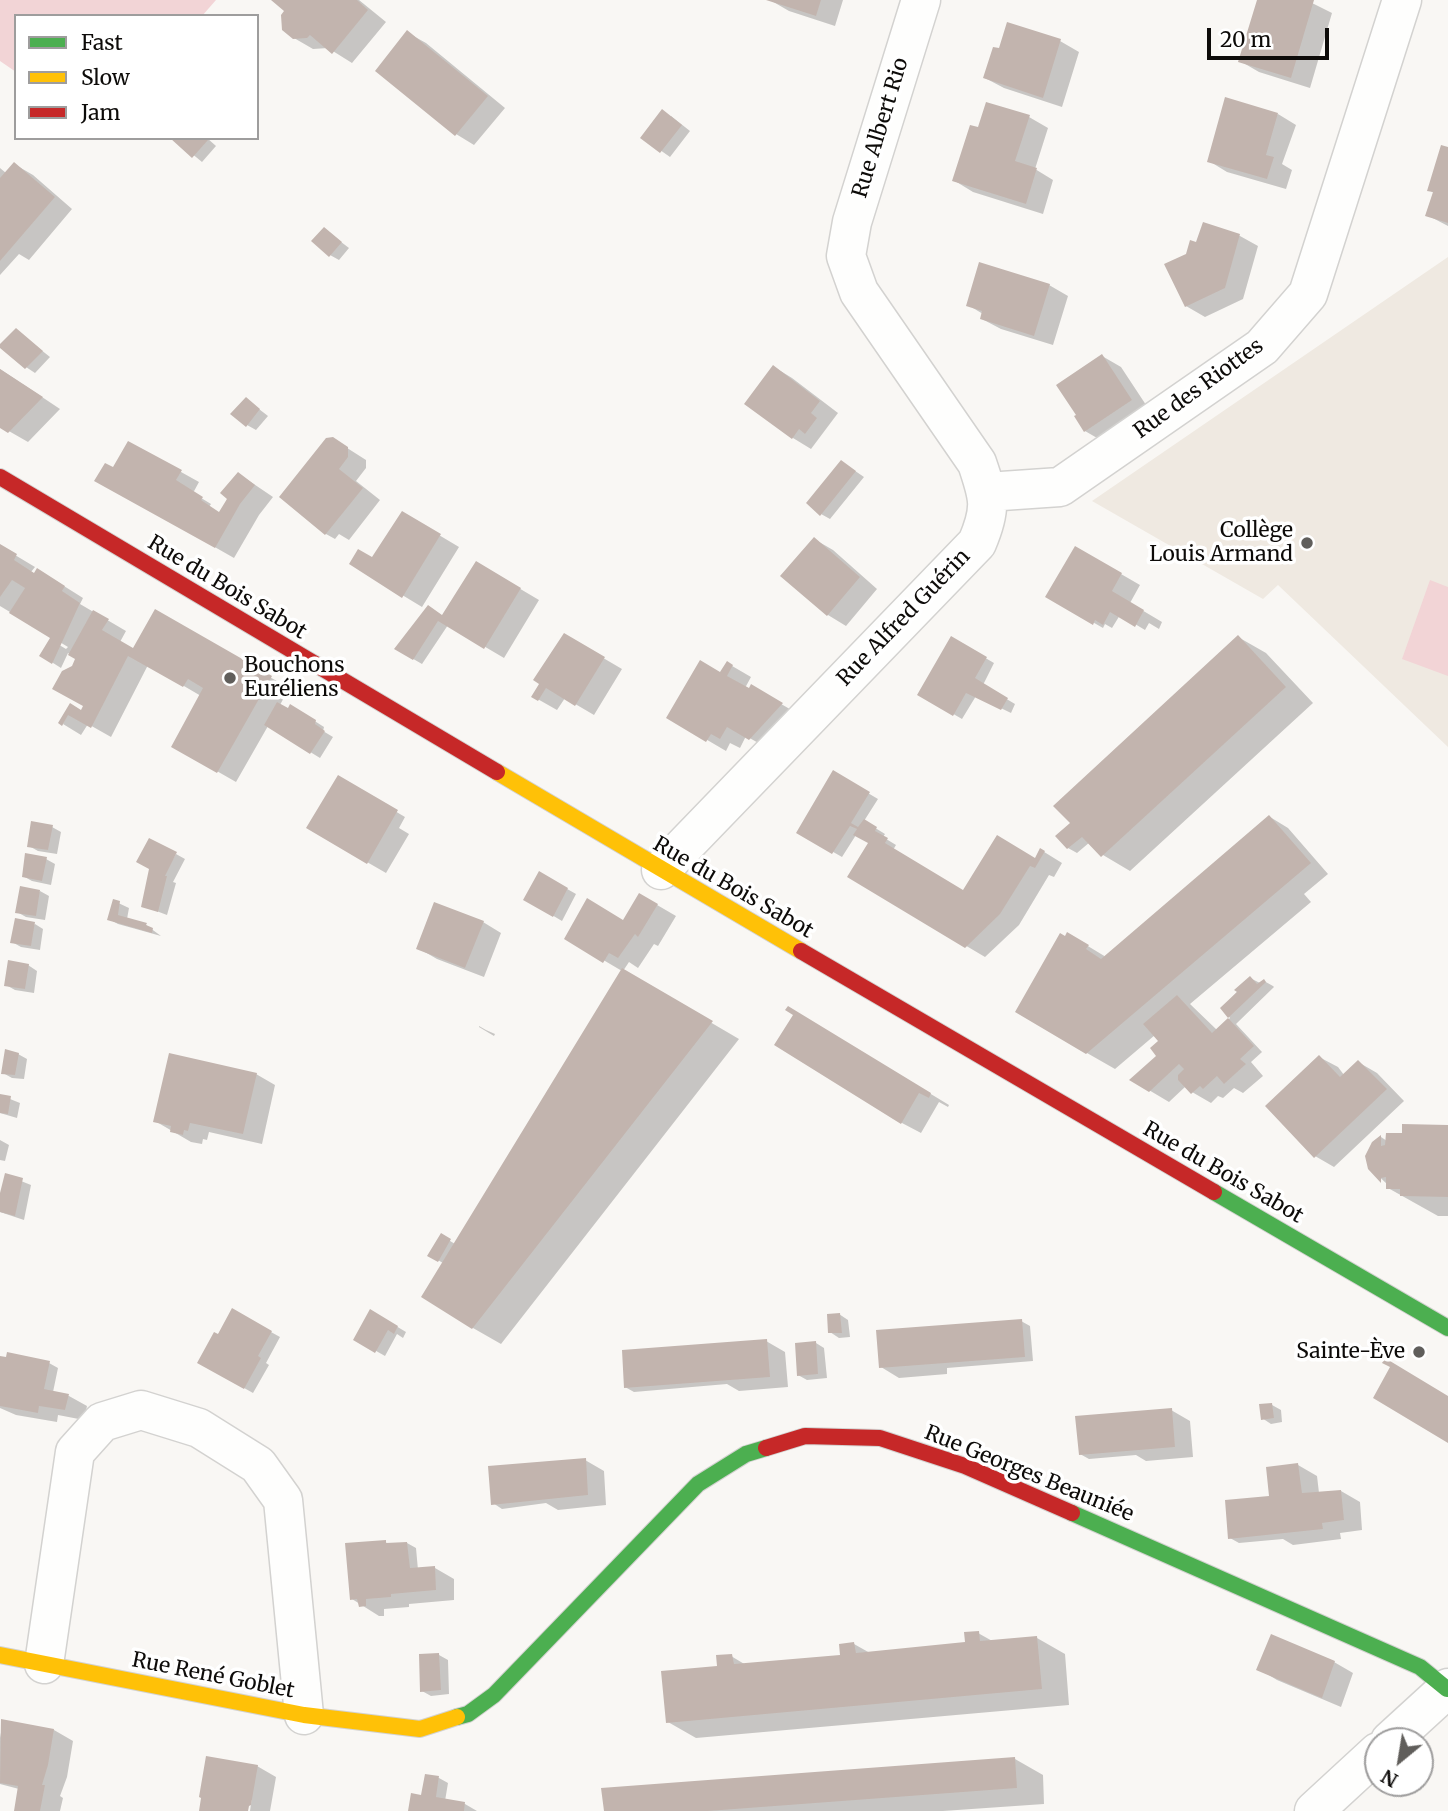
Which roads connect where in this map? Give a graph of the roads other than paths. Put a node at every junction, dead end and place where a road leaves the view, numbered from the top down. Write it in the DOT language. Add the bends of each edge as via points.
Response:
graph roads {
  1 [pos="921,0"];
  2 [pos="1402,0"];
  3 [pos="846,256"];
  4 [pos="0,477"];
  5 [pos="987,492"];
  6 [pos="661,870"];
  7 [pos="1448,1328"];
  8 [pos="0,1655"];
  9 [pos="44,1664"];
  10 [pos="1447,1688"];
  11 [pos="304,1715"];
  12 [pos="1405,1727"];
  13 [pos="420,1729"];
  14 [pos="1364,1765"];
  15 [pos="1314,1811"];
  1 -- 3 [label="street, Rue Albert Rio" via="852,222"];
  2 -- 5 [label="street, Rue des Riottes" via="1308,294 1262,347 1060,487"];
  3 -- 5 [label="street, Rue Alfred Guérin" via="859,292 977,463"];
  4 -- 6 [label="main road, Rue du Bois Sabot"];
  5 -- 6 [label="street, Rue Alfred Guérin" via="988,517 977,543"];
  6 -- 7 [label="main road, Rue du Bois Sabot"];
  8 -- 9 [label="main road, Rue René Goblet"];
  9 -- 11 [label="main road, Rue René Goblet"];
  9 -- 11 [label="street" via="75,1452 103,1422 141,1410 199,1428 257,1465 283,1500"];
  10 -- 12 [label="street"];
  10 -- 13 [label="main road, Rue Georges Beauniée" via="1420,1667 965,1466 880,1438 805,1436 746,1454 698,1484 494,1695 468,1714"];
  11 -- 13 [label="main road, Rue René Goblet"];
  14 -- 15 [label="street"];
}
